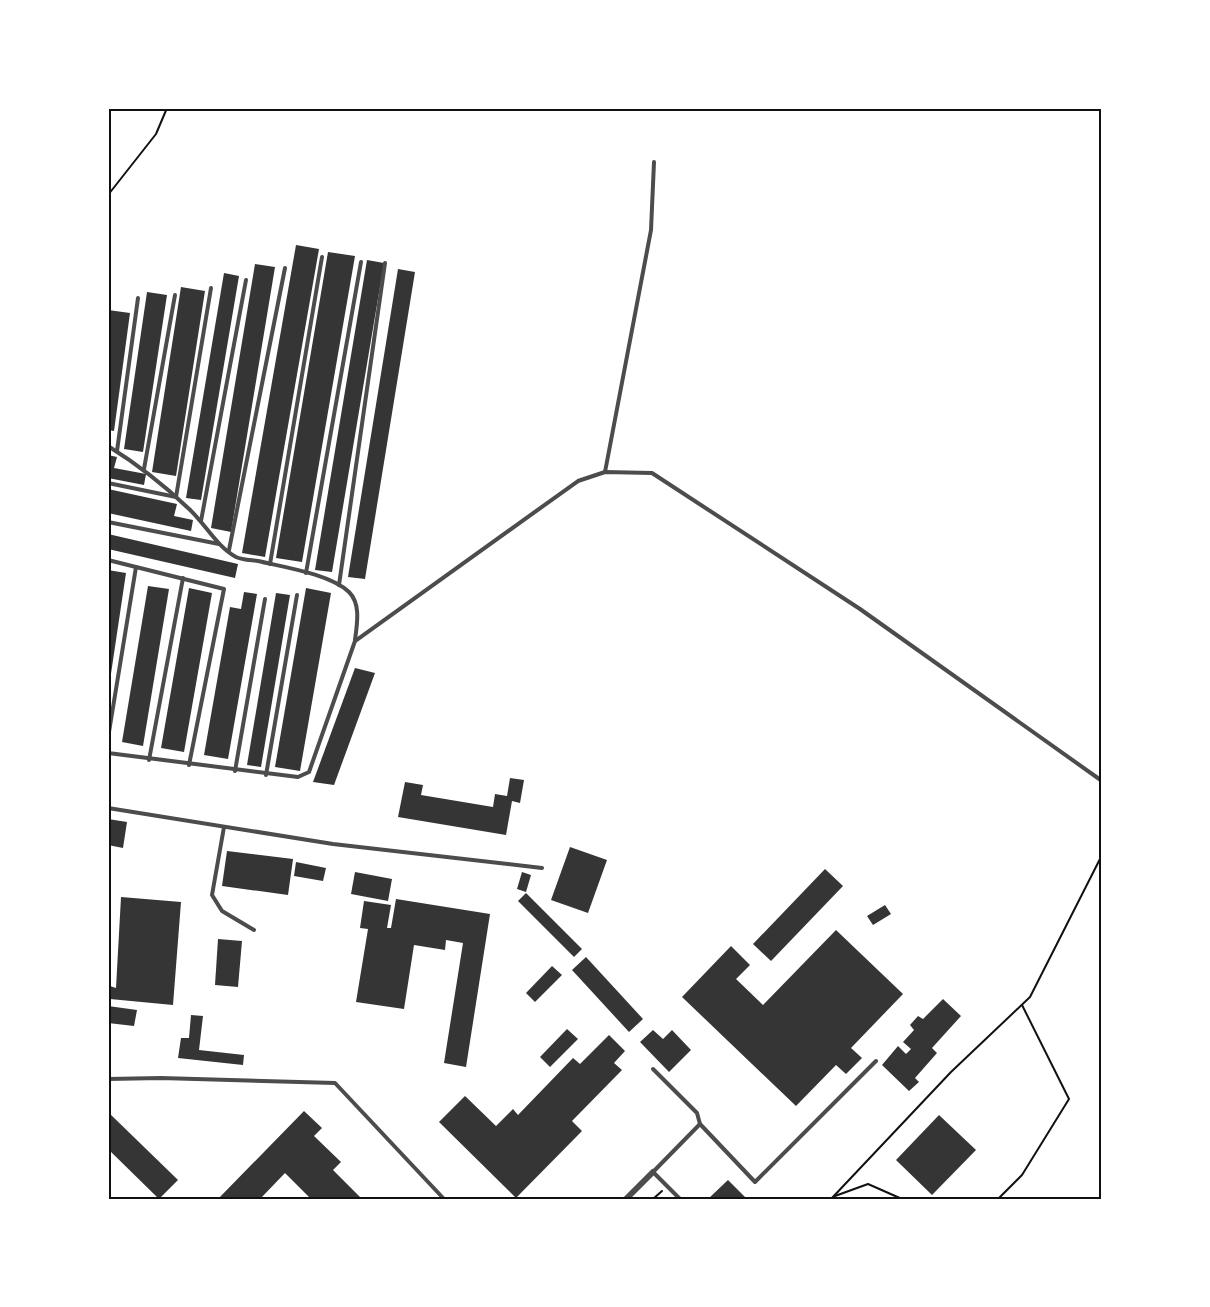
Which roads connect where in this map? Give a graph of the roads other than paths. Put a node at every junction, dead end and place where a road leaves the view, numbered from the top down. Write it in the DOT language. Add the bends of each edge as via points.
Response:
graph roads {
  1 [pos="654,162"];
  2 [pos="322,257"];
  3 [pos="361,262"];
  4 [pos="385,263"];
  5 [pos="285,268"];
  6 [pos="246,280"];
  7 [pos="211,288"];
  8 [pos="175,295"];
  9 [pos="138,298"];
  10 [pos="108,446"];
  11 [pos="117,452"];
  12 [pos="144,469"];
  13 [pos="605,471"];
  14 [pos="108,483"];
  15 [pos="176,497"];
  16 [pos="108,522"];
  17 [pos="201,522"];
  18 [pos="221,544"];
  19 [pos="229,550"];
  20 [pos="108,560"];
  21 [pos="270,564"];
  22 [pos="136,567"];
  23 [pos="306,573"];
  24 [pos="183,578"];
  25 [pos="339,585"];
  26 [pos="297,595"];
  27 [pos="265,599"];
  28 [pos="355,640"];
  29 [pos="108,738"];
  30 [pos="108,753"];
  31 [pos="149,760"];
  32 [pos="189,765"];
  33 [pos="235,771"];
  34 [pos="266,775"];
  35 [pos="1102,781"];
  36 [pos="108,808"];
  37 [pos="224,827"];
  38 [pos="542,868"];
  39 [pos="254,930"];
  40 [pos="876,1061"];
  41 [pos="653,1069"];
  42 [pos="108,1079"];
  43 [pos="700,1124"];
  44 [pos="653,1172"];
  45 [pos="444,1199"];
  46 [pos="626,1199"];
  47 [pos="680,1199"];
  1 -- 13 [label="lane" via="651,230"];
  2 -- 21 [label="lane"];
  3 -- 23 [label="lane"];
  4 -- 25 [label="lane"];
  5 -- 19 [label="lane"];
  6 -- 17 [label="lane"];
  7 -- 15 [label="lane"];
  8 -- 12 [label="lane"];
  9 -- 11 [label="lane"];
  10 -- 11 [label="lane"];
  11 -- 12 [label="lane"];
  12 -- 15 [label="lane"];
  13 -- 28 [label="lane" via="578,481"];
  13 -- 35 [label="lane" via="652,473 860,609"];
  14 -- 15 [label="lane"];
  15 -- 17 [label="lane"];
  16 -- 18 [label="lane"];
  17 -- 18 [label="lane"];
  18 -- 19 [label="lane"];
  19 -- 21 [label="lane" via="236,557"];
  20 -- 22 [label="lane"];
  21 -- 23 [label="lane"];
  22 -- 24 [label="lane"];
  22 -- 29 [label="lane"];
  23 -- 25 [label="lane"];
  24 -- 31 [label="lane"];
  24 -- 32 [label="lane" via="224,589"];
  25 -- 28 [label="lane" via="355,602"];
  26 -- 34 [label="lane"];
  27 -- 33 [label="lane"];
  28 -- 34 [label="lane" via="309,772 298,777"];
  30 -- 31 [label="lane"];
  31 -- 32 [label="lane"];
  32 -- 33 [label="lane"];
  33 -- 34 [label="lane"];
  36 -- 37 [label="lane"];
  37 -- 38 [label="lane"];
  37 -- 39 [label="lane" via="212,895 222,911"];
  40 -- 43 [label="lane" via="755,1182"];
  41 -- 43 [label="lane" via="697,1113"];
  42 -- 45 [label="lane" via="335,1083"];
  43 -- 44 [label="lane"];
  44 -- 46 [label="street"];
  44 -- 47 [label="lane"];
}
